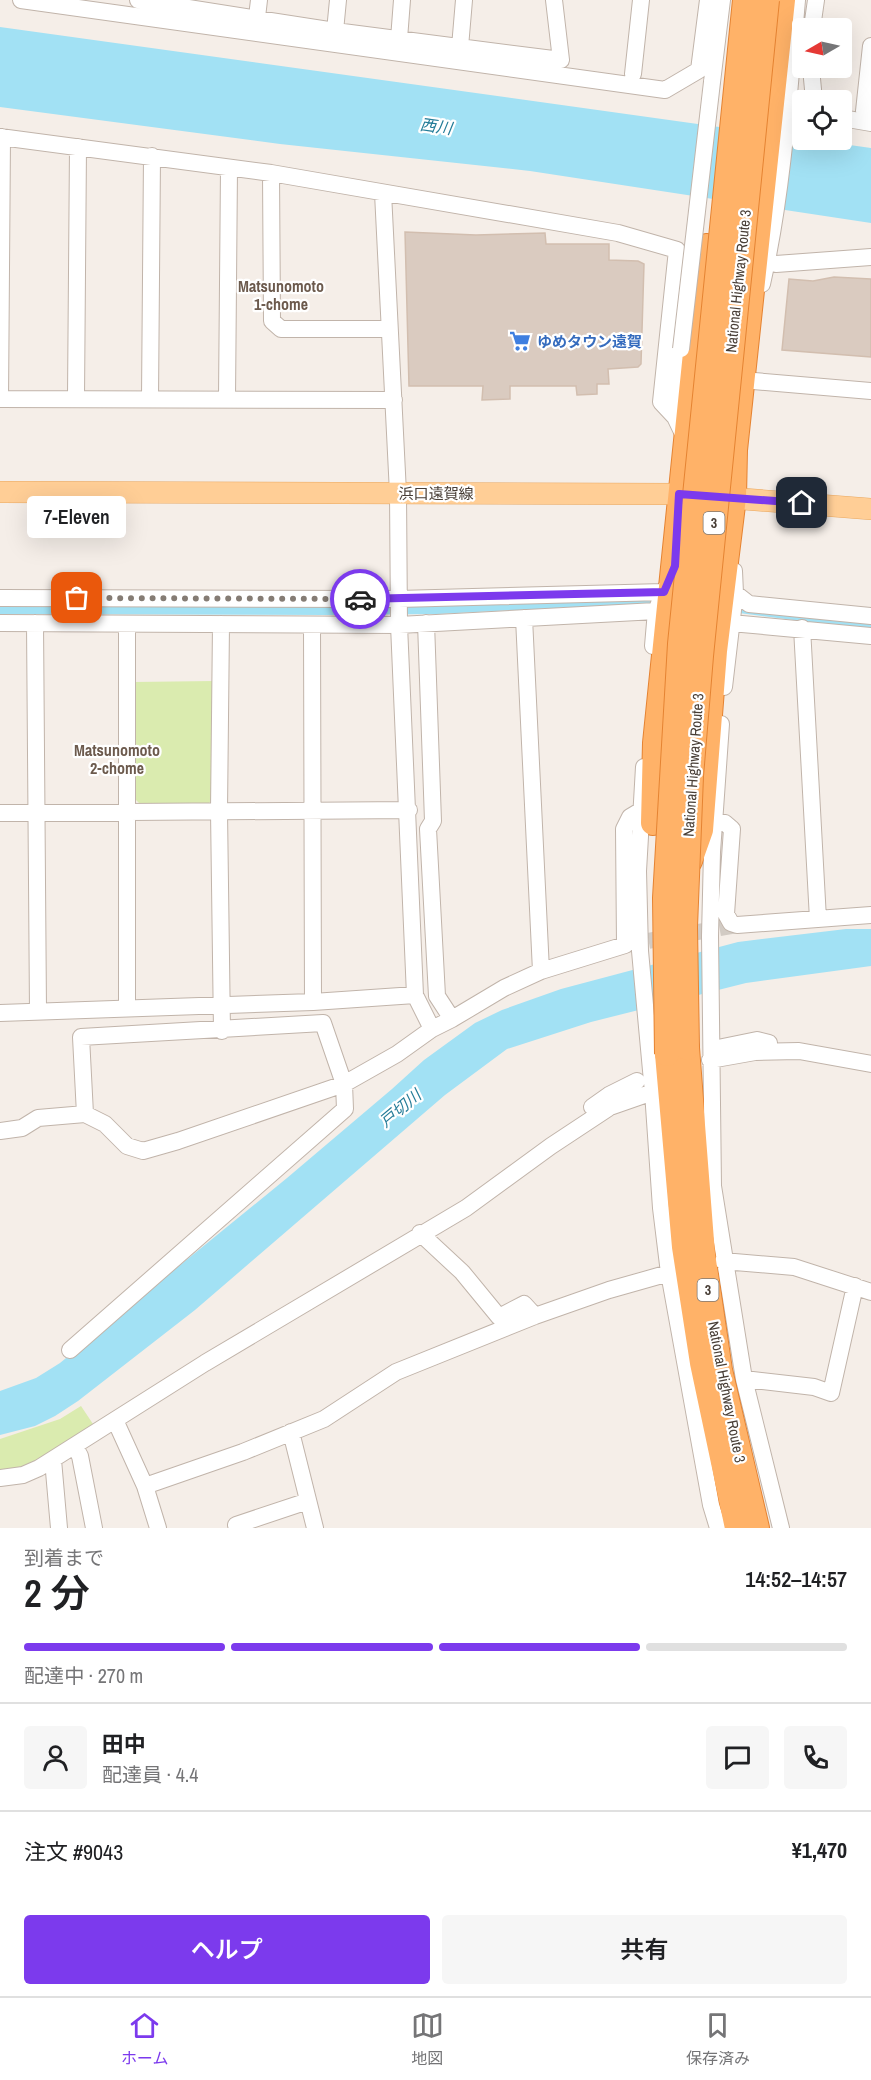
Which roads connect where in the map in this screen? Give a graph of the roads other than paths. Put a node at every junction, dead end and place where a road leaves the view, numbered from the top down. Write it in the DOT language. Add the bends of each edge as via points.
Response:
graph roads {
  1 [pos="21,0"];
  2 [pos="138,0"];
  3 [pos="259,0"];
  4 [pos="338,0"];
  5 [pos="402,0"];
  6 [pos="464,0"];
  7 [pos="554,0"];
  8 [pos="641,0"];
  9 [pos="708,0"];
  10 [pos="722,0"];
  11 [pos="743,0"];
  12 [pos="767,0"];
  13 [pos="783,0"];
  14 [pos="797,0"];
  15 [pos="816,0"];
  16 [pos="190,3"];
  17 [pos="257,17"];
  18 [pos="813,18"];
  19 [pos="335,31"];
  20 [pos="399,39"];
  21 [pos="871,46"];
  22 [pos="460,47"];
  23 [pos="633,74"];
  24 [pos="798,90"];
  25 [pos="798,90"];
  26 [pos="871,112"];
  27 [pos="852,120"];
  28 [pos="871,123"];
  29 [pos="792,124"];
  30 [pos="1,137"];
  31 [pos="78,147"];
  32 [pos="152,156"];
  33 [pos="229,168"];
  34 [pos="271,173"];
  35 [pos="383,193"];
  36 [pos="767,255"];
  37 [pos="871,257"];
  38 [pos="389,328"];
  39 [pos="742,380"];
  40 [pos="871,391"];
  41 [pos="76,398"];
  42 [pos="0,399"];
  43 [pos="150,399"];
  44 [pos="227,399"];
  45 [pos="394,400"];
  46 [pos="680,428"];
  47 [pos="0,492"];
  48 [pos="398,493"];
  49 [pos="679,494"];
  50 [pos="734,497"];
  51 [pos="871,509"];
  52 [pos="675,566"];
  53 [pos="724,566"];
  54 [pos="664,592"];
  55 [pos="735,593"];
  56 [pos="0,598"];
  57 [pos="398,599"];
  58 [pos="656,611"];
  59 [pos="871,616"];
  60 [pos="524,618"];
  61 [pos="0,623"];
  62 [pos="35,623"];
  63 [pos="731,623"];
  64 [pos="221,624"];
  65 [pos="426,624"];
  66 [pos="127,625"];
  67 [pos="312,625"];
  68 [pos="399,625"];
  69 [pos="802,628"];
  70 [pos="871,636"];
  71 [pos="409,810"];
  72 [pos="219,811"];
  73 [pos="312,811"];
  74 [pos="0,813"];
  75 [pos="36,813"];
  76 [pos="126,813"];
  77 [pos="646,817"];
  78 [pos="708,826"];
  79 [pos="687,868"];
  80 [pos="871,915"];
  81 [pos="818,919"];
  82 [pos="541,971"];
  83 [pos="416,995"];
  84 [pos="313,1002"];
  85 [pos="220,1005"];
  86 [pos="127,1007"];
  87 [pos="38,1011"];
  88 [pos="0,1013"];
  89 [pos="452,1019"];
  90 [pos="432,1029"];
  91 [pos="222,1031"];
  92 [pos="667,1045"];
  93 [pos="711,1055"];
  94 [pos="871,1064"];
  95 [pos="637,1081"];
  96 [pos="344,1084"];
  97 [pos="653,1092"];
  98 [pos="85,1114"];
  99 [pos="0,1131"];
  100 [pos="551,1146"];
  101 [pos="420,1233"];
  102 [pos="723,1261"];
  103 [pos="669,1273"];
  104 [pos="855,1286"];
  105 [pos="871,1292"];
  106 [pos="535,1316"];
  107 [pos="70,1350"];
  108 [pos="744,1379"];
  109 [pos="115,1419"];
  110 [pos="291,1432"];
  111 [pos="75,1447"];
  112 [pos="53,1460"];
  113 [pos="0,1478"];
  114 [pos="145,1486"];
  115 [pos="308,1501"];
  116 [pos="60,1528"];
  117 [pos="94,1528"];
  118 [pos="158,1528"];
  119 [pos="237,1528"];
  120 [pos="315,1528"];
  121 [pos="718,1528"];
  122 [pos="737,1528"];
  123 [pos="757,1528"];
  124 [pos="781,1528"];
  1 -- 9 [label="street" via="665,90 699,70"];
  2 -- 16 [label="street"];
  3 -- 17 [label="street"];
  4 -- 19 [label="street"];
  5 -- 20 [label="street"];
  6 -- 22 [label="street"];
  7 -- 22 [label="street" via="561,60"];
  8 -- 23 [label="street"];
  10 -- 46 [label="street, bridge" via="681,349"];
  11 -- 46 [label="highway, 3" via="729,60"];
  11 -- 92 [label="highway, National Highway Route 3 / 3, bridge" via="680,644 665,898"];
  12 -- 79 [label="highway, National Highway Route 3 / 3, bridge" via="702,645"];
  13 -- 24 [label="highway"];
  14 -- 25 [label="street"];
  15 -- 18 [label="street"];
  16 -- 17 [label="street"];
  17 -- 19 [label="street"];
  19 -- 20 [label="street"];
  20 -- 22 [label="street"];
  21 -- 26 [label="street" via="864,111"];
  27 -- 28 [label="street"];
  29 -- 36 [label="highway"];
  30 -- 31 [label="street"];
  30 -- 42 [label="street"];
  31 -- 32 [label="street"];
  31 -- 41 [label="street"];
  32 -- 33 [label="street"];
  32 -- 43 [label="street"];
  33 -- 34 [label="street"];
  33 -- 44 [label="street"];
  34 -- 35 [label="street"];
  34 -- 38 [label="street" via="272,321 281,329"];
  35 -- 38 [label="street"];
  35 -- 46 [label="street" via="618,233 677,250 661,402"];
  36 -- 37 [label="street"];
  36 -- 39 [label="highway" via="750,301"];
  38 -- 45 [label="street"];
  39 -- 40 [label="street"];
  39 -- 50 [label="highway"];
  41 -- 42 [label="street"];
  41 -- 43 [label="street"];
  43 -- 44 [label="street"];
  44 -- 45 [label="street"];
  45 -- 48 [label="street"];
  46 -- 49 [label="highway"];
  47 -- 48 [label="main road, 浜口遠賀線"];
  48 -- 49 [label="main road, 浜口遠賀線"];
  48 -- 57 [label="street"];
  49 -- 50 [label="main road, 浜口遠賀線"];
  49 -- 52 [label="highway"];
  50 -- 51 [label="main road, 浜口遠賀線"];
  50 -- 53 [label="highway"];
  52 -- 54 [label="street"];
  52 -- 77 [label="highway"];
  53 -- 55 [label="street" via="734,570"];
  53 -- 78 [label="highway"];
  54 -- 57 [label="street"];
  54 -- 58 [label="street"];
  55 -- 59 [label="street" via="749,604"];
  55 -- 63 [label="street"];
  56 -- 57 [label="street"];
  57 -- 68 [label="street"];
  58 -- 60 [label="street"];
  58 -- 77 [label="street"];
  60 -- 65 [label="street"];
  60 -- 82 [label="street"];
  61 -- 62 [label="street"];
  62 -- 66 [label="street"];
  62 -- 75 [label="street"];
  63 -- 69 [label="street"];
  63 -- 78 [label="street"];
  64 -- 66 [label="street"];
  64 -- 67 [label="street"];
  64 -- 72 [label="street"];
  65 -- 68 [label="street"];
  65 -- 89 [label="street" via="434,821 428,829 436,996"];
  66 -- 76 [label="street"];
  67 -- 68 [label="street"];
  67 -- 73 [label="street"];
  68 -- 71 [label="street"];
  69 -- 70 [label="street"];
  69 -- 81 [label="street"];
  71 -- 73 [label="street"];
  71 -- 83 [label="street"];
  72 -- 73 [label="street"];
  72 -- 76 [label="street"];
  72 -- 85 [label="street"];
  73 -- 84 [label="street"];
  74 -- 75 [label="street"];
  75 -- 76 [label="street"];
  75 -- 87 [label="street"];
  76 -- 86 [label="street"];
  77 -- 82 [label="street" via="630,818 624,829 625,945"];
  77 -- 92 [label="highway, bridge"];
  77 -- 92 [label="street" via="638,871 640,951"];
  78 -- 79 [label="highway, bridge"];
  78 -- 81 [label="street" via="725,823 732,829 726,914 731,923"];
  78 -- 93 [label="street"];
  79 -- 92 [label="highway, National Highway Route 3 / 3, bridge" via="685,927"];
  80 -- 81 [label="street"];
  82 -- 89 [label="street"];
  83 -- 84 [label="street"];
  83 -- 90 [label="street"];
  84 -- 85 [label="street"];
  85 -- 86 [label="street"];
  85 -- 91 [label="street"];
  86 -- 87 [label="street"];
  87 -- 88 [label="street"];
  89 -- 90 [label="street"];
  90 -- 96 [label="street"];
  91 -- 96 [label="street" via="323,1023"];
  91 -- 98 [label="street" via="81,1037"];
  92 -- 97 [label="street"];
  92 -- 122 [label="highway, National Highway Route 3 / 3" via="684,1247 702,1363"];
  92 -- 123 [label="highway, National Highway Route 3 / 3" via="717,1347"];
  93 -- 94 [label="street" via="799,1051"];
  93 -- 102 [label="street" via="713,1186"];
  95 -- 100 [label="street" via="609,1095 565,1127"];
  96 -- 98 [label="street" via="143,1151 127,1146 105,1124"];
  96 -- 107 [label="street" via="345,1109"];
  97 -- 100 [label="street" via="610,1107"];
  97 -- 103 [label="street"];
  98 -- 99 [label="street" via="38,1118 22,1128"];
  100 -- 101 [label="street" via="492,1191"];
  101 -- 106 [label="street" via="462,1272 499,1317 524,1304"];
  101 -- 109 [label="street"];
  102 -- 104 [label="street" via="794,1267"];
  102 -- 108 [label="street"];
  103 -- 106 [label="street"];
  103 -- 121 [label="street"];
  104 -- 105 [label="street"];
  104 -- 108 [label="street" via="831,1393 814,1387"];
  106 -- 110 [label="street" via="396,1372 324,1419"];
  108 -- 124 [label="street"];
  109 -- 111 [label="street"];
  109 -- 114 [label="street"];
  110 -- 114 [label="street"];
  110 -- 115 [label="street"];
  111 -- 112 [label="street"];
  111 -- 117 [label="street"];
  112 -- 113 [label="street" via="23,1475"];
  112 -- 116 [label="street"];
  114 -- 118 [label="street"];
  115 -- 119 [label="street" via="236,1525"];
  115 -- 120 [label="street"];
}
